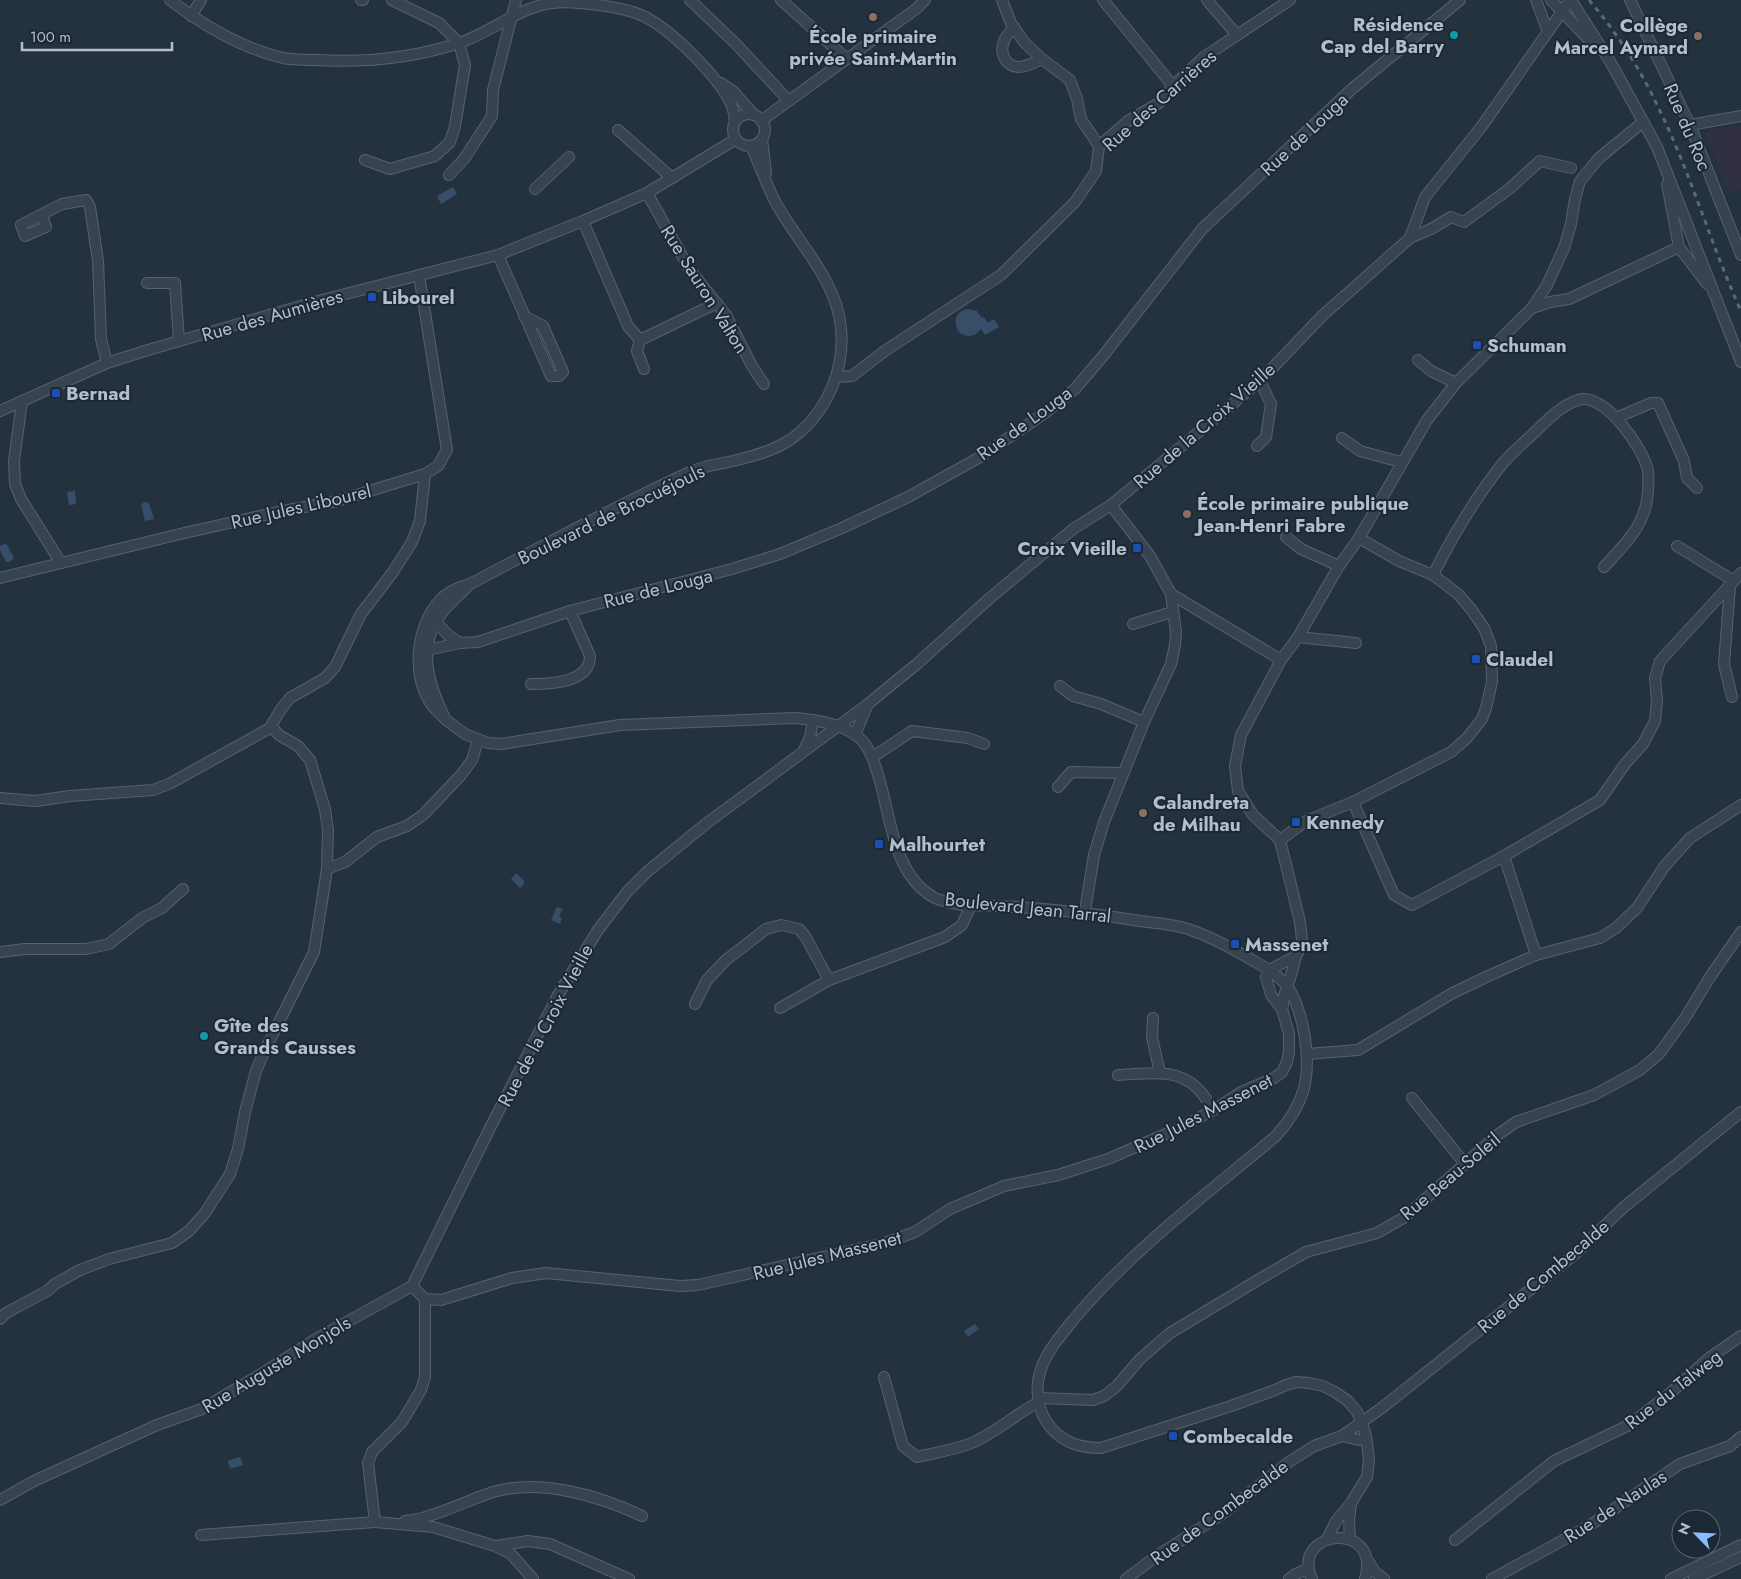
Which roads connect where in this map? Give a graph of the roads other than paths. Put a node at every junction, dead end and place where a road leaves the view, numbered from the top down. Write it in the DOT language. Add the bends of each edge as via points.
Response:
graph roads {
  1 [pos="170,0"];
  2 [pos="201,0"];
  3 [pos="392,0"];
  4 [pos="516,0"];
  5 [pos="526,0"];
  6 [pos="690,0"];
  7 [pos="781,0"];
  8 [pos="925,0"];
  9 [pos="1002,0"];
  10 [pos="1103,0"];
  11 [pos="1207,0"];
  12 [pos="1290,0"];
  13 [pos="1460,0"];
  14 [pos="1536,0"];
  15 [pos="1571,0"];
  16 [pos="1626,0"];
  17 [pos="1632,0"];
  18 [pos="1557,4"];
  19 [pos="525,12"];
  20 [pos="1636,13"];
  21 [pos="190,16"];
  22 [pos="511,18"];
  23 [pos="1014,27"];
  24 [pos="1548,32"];
  25 [pos="1236,35"];
  26 [pos="459,43"];
  27 [pos="847,59"];
  28 [pos="1042,59"];
  29 [pos="1611,63"];
  30 [pos="716,78"];
  31 [pos="1173,86"];
  32 [pos="788,100"];
  33 [pos="1741,116"];
  34 [pos="758,118"];
  35 [pos="735,122"];
  36 [pos="1643,122"];
  37 [pos="1690,126"];
  38 [pos="618,130"];
  39 [pos="762,139"];
  40 [pos="736,140"];
  41 [pos="751,146"];
  42 [pos="1099,146"];
  43 [pos="569,157"];
  44 [pos="1662,158"];
  45 [pos="365,160"];
  46 [pos="1571,168"];
  47 [pos="448,175"];
  48 [pos="672,178"];
  49 [pos="768,183"];
  50 [pos="535,189"];
  51 [pos="647,193"];
  52 [pos="42,215"];
  53 [pos="584,221"];
  54 [pos="1410,238"];
  55 [pos="1679,247"];
  56 [pos="498,255"];
  57 [pos="1741,255"];
  58 [pos="418,275"];
  59 [pos="148,283"];
  60 [pos="1714,292"];
  61 [pos="717,303"];
  62 [pos="1532,308"];
  63 [pos="524,316"];
  64 [pos="640,340"];
  65 [pos="179,341"];
  66 [pos="1418,360"];
  67 [pos="1741,362"];
  68 [pos="107,364"];
  69 [pos="644,369"];
  70 [pos="837,377"];
  71 [pos="1260,382"];
  72 [pos="1456,383"];
  73 [pos="764,384"];
  74 [pos="22,401"];
  75 [pos="0,411"];
  76 [pos="1616,418"];
  77 [pos="1342,438"];
  78 [pos="1257,446"];
  79 [pos="1401,462"];
  80 [pos="425,474"];
  81 [pos="1697,488"];
  82 [pos="1111,505"];
  83 [pos="1286,537"];
  84 [pos="1359,538"];
  85 [pos="1677,546"];
  86 [pos="61,563"];
  87 [pos="1339,566"];
  88 [pos="1604,567"];
  89 [pos="1433,575"];
  90 [pos="0,578"];
  91 [pos="1735,580"];
  92 [pos="470,584"];
  93 [pos="1171,594"];
  94 [pos="570,611"];
  95 [pos="1172,612"];
  96 [pos="436,622"];
  97 [pos="1133,624"];
  98 [pos="1298,637"];
  99 [pos="460,643"];
  100 [pos="1356,643"];
  101 [pos="427,650"];
  102 [pos="1281,660"];
  103 [pos="531,684"];
  104 [pos="1060,686"];
  105 [pos="1732,697"];
  106 [pos="868,704"];
  107 [pos="446,720"];
  108 [pos="813,720"];
  109 [pos="1144,722"];
  110 [pos="272,727"];
  111 [pos="838,727"];
  112 [pos="852,733"];
  113 [pos="478,740"];
  114 [pos="984,744"];
  115 [pos="804,751"];
  116 [pos="873,757"];
  117 [pos="1123,773"];
  118 [pos="1058,787"];
  119 [pos="0,798"];
  120 [pos="1353,802"];
  121 [pos="1741,805"];
  122 [pos="1280,840"];
  123 [pos="1504,856"];
  124 [pos="327,869"];
  125 [pos="183,889"];
  126 [pos="971,905"];
  127 [pos="1086,912"];
  128 [pos="1741,932"];
  129 [pos="0,952"];
  130 [pos="1296,956"];
  131 [pos="1536,956"];
  132 [pos="1269,973"];
  133 [pos="829,980"];
  134 [pos="1286,991"];
  135 [pos="695,1004"];
  136 [pos="780,1008"];
  137 [pos="1282,1009"];
  138 [pos="1153,1018"];
  139 [pos="1308,1054"];
  140 [pos="1160,1073"];
  141 [pos="1118,1076"];
  142 [pos="1412,1098"];
  143 [pos="1214,1110"];
  144 [pos="1741,1112"];
  145 [pos="1465,1164"];
  146 [pos="412,1286"];
  147 [pos="425,1299"];
  148 [pos="0,1319"];
  149 [pos="1741,1336"];
  150 [pos="884,1376"];
  151 [pos="1039,1400"];
  152 [pos="1359,1425"];
  153 [pos="1342,1436"];
  154 [pos="1741,1437"];
  155 [pos="1359,1440"];
  156 [pos="1360,1490"];
  157 [pos="0,1500"];
  158 [pos="1351,1503"];
  159 [pos="642,1516"];
  160 [pos="375,1522"];
  161 [pos="394,1523"];
  162 [pos="202,1535"];
  163 [pos="1327,1539"];
  164 [pos="1350,1539"];
  165 [pos="1456,1540"];
  166 [pos="495,1546"];
  167 [pos="1739,1550"];
  168 [pos="1367,1559"];
  169 [pos="1309,1568"];
  170 [pos="533,1579"];
  171 [pos="629,1579"];
  172 [pos="1126,1579"];
  173 [pos="1289,1579"];
  174 [pos="1312,1579"];
  175 [pos="1365,1579"];
  176 [pos="1384,1579"];
  177 [pos="1492,1579"];
  178 [pos="1672,1579"];
  179 [pos="1694,1579"];
  1 -- 21 [label="street"];
  2 -- 21 [label="street"];
  3 -- 26 [label="street" via="439,23"];
  4 -- 22 [label="street"];
  5 -- 19 [label="street"];
  6 -- 32 [label="street"];
  7 -- 27 [label="street"];
  8 -- 27 [label="street"];
  9 -- 23 [label="street"];
  10 -- 31 [label="street"];
  11 -- 25 [label="street"];
  12 -- 25 [label="street, Rue des Carrières"];
  13 -- 94 [label="street, Rue de Louga" via="1353,88 1202,228 1103,356 1074,389 1045,413 980,456 908,497 780,554"];
  14 -- 24 [label="street"];
  15 -- 18 [label="street, Rue de la Croix Vieille"];
  15 -- 29 [label="street"];
  16 -- 20 [label="street"];
  17 -- 20 [label="street"];
  18 -- 24 [label="street, Rue de la Croix Vieille"];
  18 -- 29 [label="street"];
  19 -- 22 [label="street"];
  19 -- 30 [label="street" via="550,3 565,2 642,15 671,35"];
  20 -- 37 [label="street, Rue du Roc"];
  21 -- 26 [label="street" via="231,40 284,58 338,62 375,60"];
  22 -- 26 [label="street"];
  22 -- 47 [label="street" via="493,90 492,116 464,158"];
  23 -- 28 [label="street"];
  23 -- 28 [label="street" via="1002,45 1005,60 1018,67"];
  24 -- 54 [label="street, Rue de la Croix Vieille" via="1482,126 1425,197"];
  25 -- 31 [label="street, Rue des Carrières" via="1204,57"];
  26 -- 45 [label="street" via="466,65 450,142 434,156 390,169"];
  27 -- 32 [label="street"];
  28 -- 42 [label="street" via="1070,80 1081,119"];
  29 -- 36 [label="street"];
  30 -- 34 [label="street"];
  30 -- 35 [label="street" via="732,106"];
  31 -- 42 [label="street, Rue des Carrières" via="1159,104 1128,122"];
  32 -- 34 [label="street"];
  33 -- 37 [label="street"];
  34 -- 35 [label="street" via="743,116"];
  34 -- 39 [label="street" via="765,130"];
  35 -- 40 [label="street"];
  36 -- 44 [label="street"];
  36 -- 62 [label="street" via="1599,158 1580,181 1564,248"];
  37 -- 57 [label="street, Rue du Roc"];
  38 -- 48 [label="street"];
  39 -- 41 [label="street"];
  39 -- 49 [label="street, Boulevard de Brocuéjouls"];
  40 -- 41 [label="street"];
  40 -- 48 [label="street, Rue des Aumières"];
  41 -- 49 [label="street, Boulevard de Brocuéjouls"];
  42 -- 70 [label="street, Rue des Carrières" via="1096,171 1075,202 1001,275 852,376"];
  43 -- 50 [label="street"];
  44 -- 55 [label="street"];
  44 -- 60 [label="street"];
  46 -- 54 [label="street" via="1540,161 1464,222 1451,217"];
  48 -- 51 [label="street, Rue des Aumières"];
  49 -- 70 [label="street, Boulevard de Brocuéjouls" via="776,204 830,291 837,308 841,328"];
  51 -- 53 [label="street, Rue des Aumières"];
  51 -- 61 [label="street, Rue Sauron Valton" via="690,270"];
  52 -- 68 [label="street" via="62,204 77,201 86,200 90,208 98,261 100,338"];
  53 -- 56 [label="street, Rue des Aumières"];
  53 -- 64 [label="street" via="628,326"];
  54 -- 71 [label="street, Rue de la Croix Vieille" via="1322,316"];
  55 -- 60 [label="street"];
  55 -- 62 [label="street" via="1569,299"];
  56 -- 58 [label="street, Rue des Aumières"];
  56 -- 63 [label="street"];
  58 -- 65 [label="street, Rue des Aumières"];
  58 -- 80 [label="street, Rue Jules Libourel" via="447,450 438,466"];
  59 -- 65 [label="street" via="175,283"];
  60 -- 67 [label="street"];
  61 -- 64 [label="street"];
  61 -- 73 [label="street, Rue Sauron Valton"];
  62 -- 72 [label="street"];
  63 -- 63 [label="street" via="551,376 558,376 563,372 543,326"];
  64 -- 69 [label="street" via="637,351"];
  65 -- 68 [label="street, Rue des Aumières"];
  66 -- 72 [label="street" via="1431,371"];
  68 -- 74 [label="street, Rue des Aumières"];
  70 -- 92 [label="street, Boulevard de Brocuéjouls" via="816,415 799,432 775,448 691,471"];
  71 -- 78 [label="street" via="1271,404 1266,437"];
  71 -- 82 [label="street, Rue de la Croix Vieille"];
  72 -- 79 [label="street" via="1427,420"];
  74 -- 75 [label="street, Rue des Aumières"];
  74 -- 86 [label="street" via="14,461 15,484"];
  76 -- 81 [label="street" via="1658,403 1684,461 1687,478"];
  76 -- 88 [label="street" via="1638,444 1648,471 1647,504 1626,545"];
  76 -- 89 [label="street" via="1591,400 1580,399 1563,407 1504,462 1469,508"];
  77 -- 79 [label="street" via="1360,452"];
  79 -- 84 [label="street"];
  80 -- 86 [label="street, Rue Jules Libourel" via="337,501"];
  80 -- 110 [label="street" via="420,521 412,542 360,614 335,667 325,678 290,698"];
  82 -- 93 [label="street" via="1145,549"];
  82 -- 106 [label="street, Rue de la Croix Vieille" via="1073,529"];
  83 -- 87 [label="street"];
  84 -- 87 [label="street"];
  84 -- 89 [label="street" via="1399,561"];
  85 -- 91 [label="street"];
  86 -- 90 [label="street, Rue Jules Libourel"];
  87 -- 98 [label="street"];
  89 -- 120 [label="street" via="1458,594 1488,637 1492,682 1486,708 1482,719 1451,752"];
  91 -- 105 [label="street" via="1724,664"];
  91 -- 123 [label="street" via="1660,662 1655,678 1655,721 1643,744 1600,800"];
  92 -- 96 [label="street, Boulevard de Brocuéjouls"];
  92 -- 107 [label="street, Boulevard de Brocuéjouls" via="457,587 441,599 421,636 418,655 420,680 434,709"];
  93 -- 95 [label="street"];
  93 -- 102 [label="street"];
  94 -- 99 [label="street, Rue de Louga" via="478,642"];
  94 -- 103 [label="street" via="590,661 579,676 550,684"];
  95 -- 97 [label="street"];
  95 -- 109 [label="street" via="1176,632 1171,664"];
  96 -- 99 [label="street"];
  96 -- 101 [label="street, Boulevard de Brocuéjouls"];
  98 -- 100 [label="street"];
  98 -- 102 [label="street"];
  99 -- 101 [label="street, Rue de Louga"];
  101 -- 107 [label="street, Boulevard de Brocuéjouls" via="430,684"];
  102 -- 122 [label="street" via="1241,735 1235,766 1238,791 1253,815"];
  104 -- 109 [label="street" via="1073,696"];
  106 -- 111 [label="street, Rue de la Croix Vieille"];
  106 -- 112 [label="street, Rue de la Croix Vieille"];
  107 -- 113 [label="street, Boulevard de Brocuéjouls"];
  108 -- 111 [label="street, Boulevard de Brocuéjouls"];
  108 -- 113 [label="street, Boulevard de Brocuéjouls" via="620,725 519,743"];
  108 -- 115 [label="street"];
  109 -- 117 [label="street"];
  110 -- 119 [label="street" via="153,790 35,801"];
  110 -- 124 [label="street" via="298,746 310,760 328,830"];
  111 -- 112 [label="street, Boulevard de Brocuéjouls"];
  111 -- 115 [label="street, Rue de la Croix Vieille"];
  112 -- 116 [label="street, Boulevard Jean Tarral" via="862,740"];
  113 -- 124 [label="street" via="472,760 461,775 423,815 406,826 377,837 344,862"];
  114 -- 116 [label="street" via="968,738 912,731"];
  115 -- 146 [label="street, Rue de la Croix Vieille" via="706,823 648,871 598,930 556,998"];
  116 -- 126 [label="street, Boulevard Jean Tarral" via="897,847 911,876 933,897"];
  117 -- 118 [label="street" via="1071,772"];
  117 -- 127 [label="street" via="1094,855"];
  120 -- 122 [label="street" via="1306,821"];
  120 -- 123 [label="street" via="1394,895 1412,905"];
  121 -- 131 [label="street" via="1690,838 1664,867 1637,908 1616,928 1600,938"];
  122 -- 130 [label="street, Rue Jules Massenet" via="1300,922 1302,940"];
  123 -- 131 [label="street"];
  124 -- 148 [label="street" via="314,952 258,1065 238,1149 230,1174 215,1200 189,1230 172,1243 109,1258 80,1270"];
  125 -- 129 [label="street" via="162,908 142,918 109,944 86,949"];
  126 -- 127 [label="street, Boulevard Jean Tarral"];
  126 -- 133 [label="street" via="962,925 945,937"];
  127 -- 132 [label="street, Boulevard Jean Tarral" via="1186,928 1247,957"];
  128 -- 145 [label="street, Rue Beau-Soleil" via="1659,1054 1640,1070 1594,1095 1516,1122"];
  130 -- 132 [label="street"];
  130 -- 134 [label="street, Rue Jules Massenet"];
  131 -- 139 [label="street" via="1451,994 1358,1050"];
  132 -- 134 [label="street, Boulevard Jean Tarral"];
  132 -- 137 [label="street, Rue Jules Massenet" via="1271,995"];
  133 -- 135 [label="street" via="805,936 799,929 782,925 766,928 726,960 707,980"];
  133 -- 136 [label="street"];
  134 -- 137 [label="street, Rue Jules Massenet"];
  134 -- 139 [label="street, Boulevard Jean Tarral" via="1297,1008"];
  137 -- 143 [label="street, Rue Jules Massenet" via="1289,1034 1289,1052 1282,1072 1241,1092"];
  138 -- 140 [label="street" via="1152,1037"];
  139 -- 151 [label="street, Boulevard Jean Tarral" via="1306,1085 1290,1120 1276,1136 1115,1275 1088,1303 1049,1352 1038,1380"];
  140 -- 141 [label="street"];
  140 -- 143 [label="street" via="1188,1081 1198,1088"];
  142 -- 145 [label="street"];
  143 -- 147 [label="street, Rue Jules Massenet" via="1108,1159 1058,1175 1004,1186 950,1209 916,1232 885,1243 698,1285 546,1273 512,1278 441,1300"];
  144 -- 152 [label="street, Rue de Combecalde" via="1624,1208 1575,1254"];
  145 -- 151 [label="street, Rue Beau-Soleil" via="1405,1217 1377,1233 1306,1252 1170,1333 1104,1396 1093,1400"];
  146 -- 147 [label="street"];
  146 -- 157 [label="street, Rue Auguste Monjols" via="314,1340 202,1409 157,1425"];
  147 -- 160 [label="street" via="425,1377 421,1390 402,1422 372,1452 368,1463"];
  149 -- 165 [label="street, Rue du Talweg" via="1709,1358 1628,1425 1554,1461"];
  150 -- 151 [label="street" via="904,1446 917,1457 970,1444"];
  151 -- 152 [label="street" via="1045,1419 1053,1430 1063,1439 1084,1448 1100,1448 1275,1390 1305,1388 1326,1394 1337,1400"];
  152 -- 153 [label="street, Rue de Combecalde"];
  152 -- 155 [label="street"];
  152 -- 156 [label="street" via="1366,1436 1369,1459 1367,1478"];
  153 -- 155 [label="street"];
  153 -- 172 [label="street, Rue de Combecalde" via="1314,1446 1289,1462 1221,1515"];
  154 -- 177 [label="street, Rue de Naulas" via="1730,1446 1680,1464 1589,1526"];
  155 -- 156 [label="street" via="1363,1459"];
  156 -- 158 [label="street"];
  158 -- 163 [label="street"];
  158 -- 164 [label="street"];
  159 -- 161 [label="street" via="617,1504 546,1487 494,1492 428,1516"];
  160 -- 161 [label="street"];
  160 -- 162 [label="street"];
  161 -- 166 [label="street" via="433,1527"];
  163 -- 164 [label="street"];
  163 -- 169 [label="street" via="1313,1550"];
  164 -- 168 [label="street" via="1364,1551"];
  166 -- 170 [label="street" via="511,1554"];
  166 -- 171 [label="street" via="528,1540 550,1544"];
  167 -- 178 [label="street"];
  167 -- 179 [label="street"];
  168 -- 175 [label="street"];
  168 -- 176 [label="street"];
  169 -- 173 [label="street"];
  169 -- 174 [label="street"];
}
